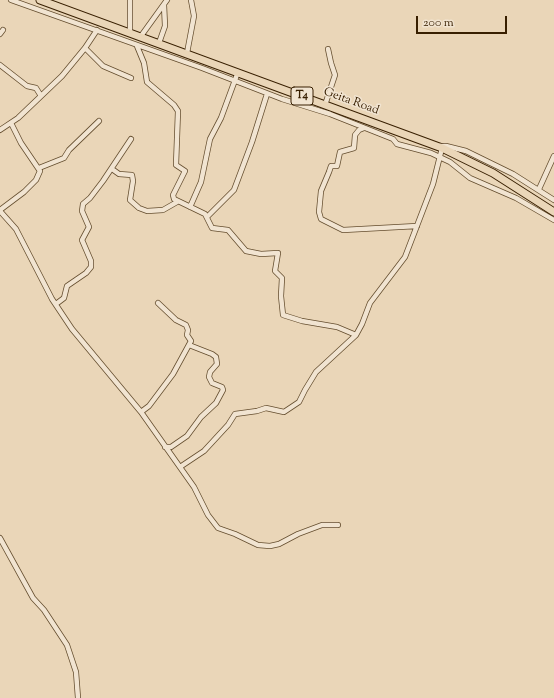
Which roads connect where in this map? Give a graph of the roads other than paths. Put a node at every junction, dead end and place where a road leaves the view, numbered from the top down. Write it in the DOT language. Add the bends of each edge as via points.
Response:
graph roads {
  1 [pos="11,0"];
  2 [pos="40,0"];
  3 [pos="130,0"];
  4 [pos="167,0"];
  5 [pos="191,0"];
  6 [pos="164,5"];
  7 [pos="97,30"];
  8 [pos="130,32"];
  9 [pos="141,36"];
  10 [pos="159,43"];
  11 [pos="138,46"];
  12 [pos="86,48"];
  13 [pos="328,49"];
  14 [pos="187,53"];
  15 [pos="0,65"];
  16 [pos="238,72"];
  17 [pos="131,78"];
  18 [pos="234,81"];
  19 [pos="267,94"];
  20 [pos="41,96"];
  21 [pos="325,105"];
  22 [pos="99,121"];
  23 [pos="11,123"];
  24 [pos="364,128"];
  25 [pos="0,130"];
  26 [pos="131,139"];
  27 [pos="440,147"];
  28 [pos="439,156"];
  29 [pos="554,156"];
  30 [pos="39,168"];
  31 [pos="112,169"];
  32 [pos="539,189"];
  33 [pos="554,200"];
  34 [pos="178,202"];
  35 [pos="190,207"];
  36 [pos="0,210"];
  37 [pos="554,212"];
  38 [pos="207,217"];
  39 [pos="554,220"];
  40 [pos="417,226"];
  41 [pos="158,303"];
  42 [pos="56,304"];
  43 [pos="356,334"];
  44 [pos="189,345"];
  45 [pos="141,412"];
  46 [pos="165,447"];
  47 [pos="180,467"];
  48 [pos="338,525"];
  49 [pos="0,538"];
  50 [pos="78,698"];
  1 -- 7 [label="street"];
  2 -- 8 [label="highway, Geita Road / T4"];
  3 -- 8 [label="street"];
  4 -- 6 [label="street"];
  5 -- 14 [label="street" via="194,16"];
  6 -- 9 [label="street"];
  6 -- 10 [label="street" via="165,24"];
  7 -- 11 [label="street"];
  7 -- 12 [label="street"];
  8 -- 9 [label="highway, Geita Road / T4"];
  9 -- 10 [label="highway, Geita Road / T4"];
  10 -- 14 [label="highway, Geita Road / T4"];
  11 -- 18 [label="street"];
  11 -- 34 [label="street" via="147,82 178,110 176,163 178,168 185,171 173,195"];
  12 -- 17 [label="street" via="103,66"];
  12 -- 20 [label="street"];
  13 -- 21 [label="street" via="335,75"];
  14 -- 16 [label="highway, Geita Road / T4"];
  15 -- 20 [label="street" via="25,85 36,88"];
  16 -- 18 [label="street"];
  16 -- 21 [label="highway, Geita Road / T4"];
  18 -- 19 [label="street"];
  18 -- 35 [label="street" via="221,118 210,138 201,182"];
  19 -- 24 [label="street"];
  19 -- 38 [label="street" via="251,148 234,190"];
  20 -- 23 [label="street"];
  21 -- 27 [label="highway, Geita Road / T4"];
  22 -- 30 [label="street" via="64,158"];
  23 -- 25 [label="street"];
  23 -- 30 [label="street" via="21,143"];
  24 -- 28 [label="street" via="393,139 398,144"];
  24 -- 40 [label="street" via="358,130 355,135 354,148 340,152 337,166 331,166 321,192 320,219 343,230"];
  26 -- 31 [label="street"];
  27 -- 28 [label="street"];
  27 -- 32 [label="street" via="466,150"];
  27 -- 37 [label="highway, Geita Road / T4" via="493,173"];
  28 -- 39 [label="street" via="470,178 516,198"];
  28 -- 40 [label="street" via="433,184"];
  29 -- 32 [label="street"];
  30 -- 36 [label="street" via="39,175 30,186"];
  31 -- 34 [label="street" via="119,174 132,175 130,200 139,208 163,210"];
  31 -- 42 [label="street" via="82,206 89,227 82,240 91,267 66,286 64,298"];
  32 -- 33 [label="street"];
  34 -- 35 [label="street"];
  35 -- 38 [label="street"];
  36 -- 42 [label="street" via="16,229"];
  38 -- 43 [label="street" via="211,226 228,230 246,251 261,254 278,253 275,271 282,278 283,315"];
  40 -- 43 [label="street" via="405,257 370,303"];
  41 -- 44 [label="street" via="188,328 187,335 191,341"];
  42 -- 45 [label="street" via="72,329"];
  43 -- 47 [label="street" via="316,372 299,402 284,412 266,408 235,414 204,451"];
  44 -- 45 [label="street" via="158,395"];
  44 -- 46 [label="street" via="216,357 217,364 210,372 210,377 212,383 223,390 216,403 187,436 171,447"];
  45 -- 46 [label="street"];
  46 -- 47 [label="street"];
  47 -- 48 [label="street" via="198,492 208,515 218,528 258,545 274,545 322,525"];
  49 -- 50 [label="street" via="33,598 67,645 76,672"];
}
